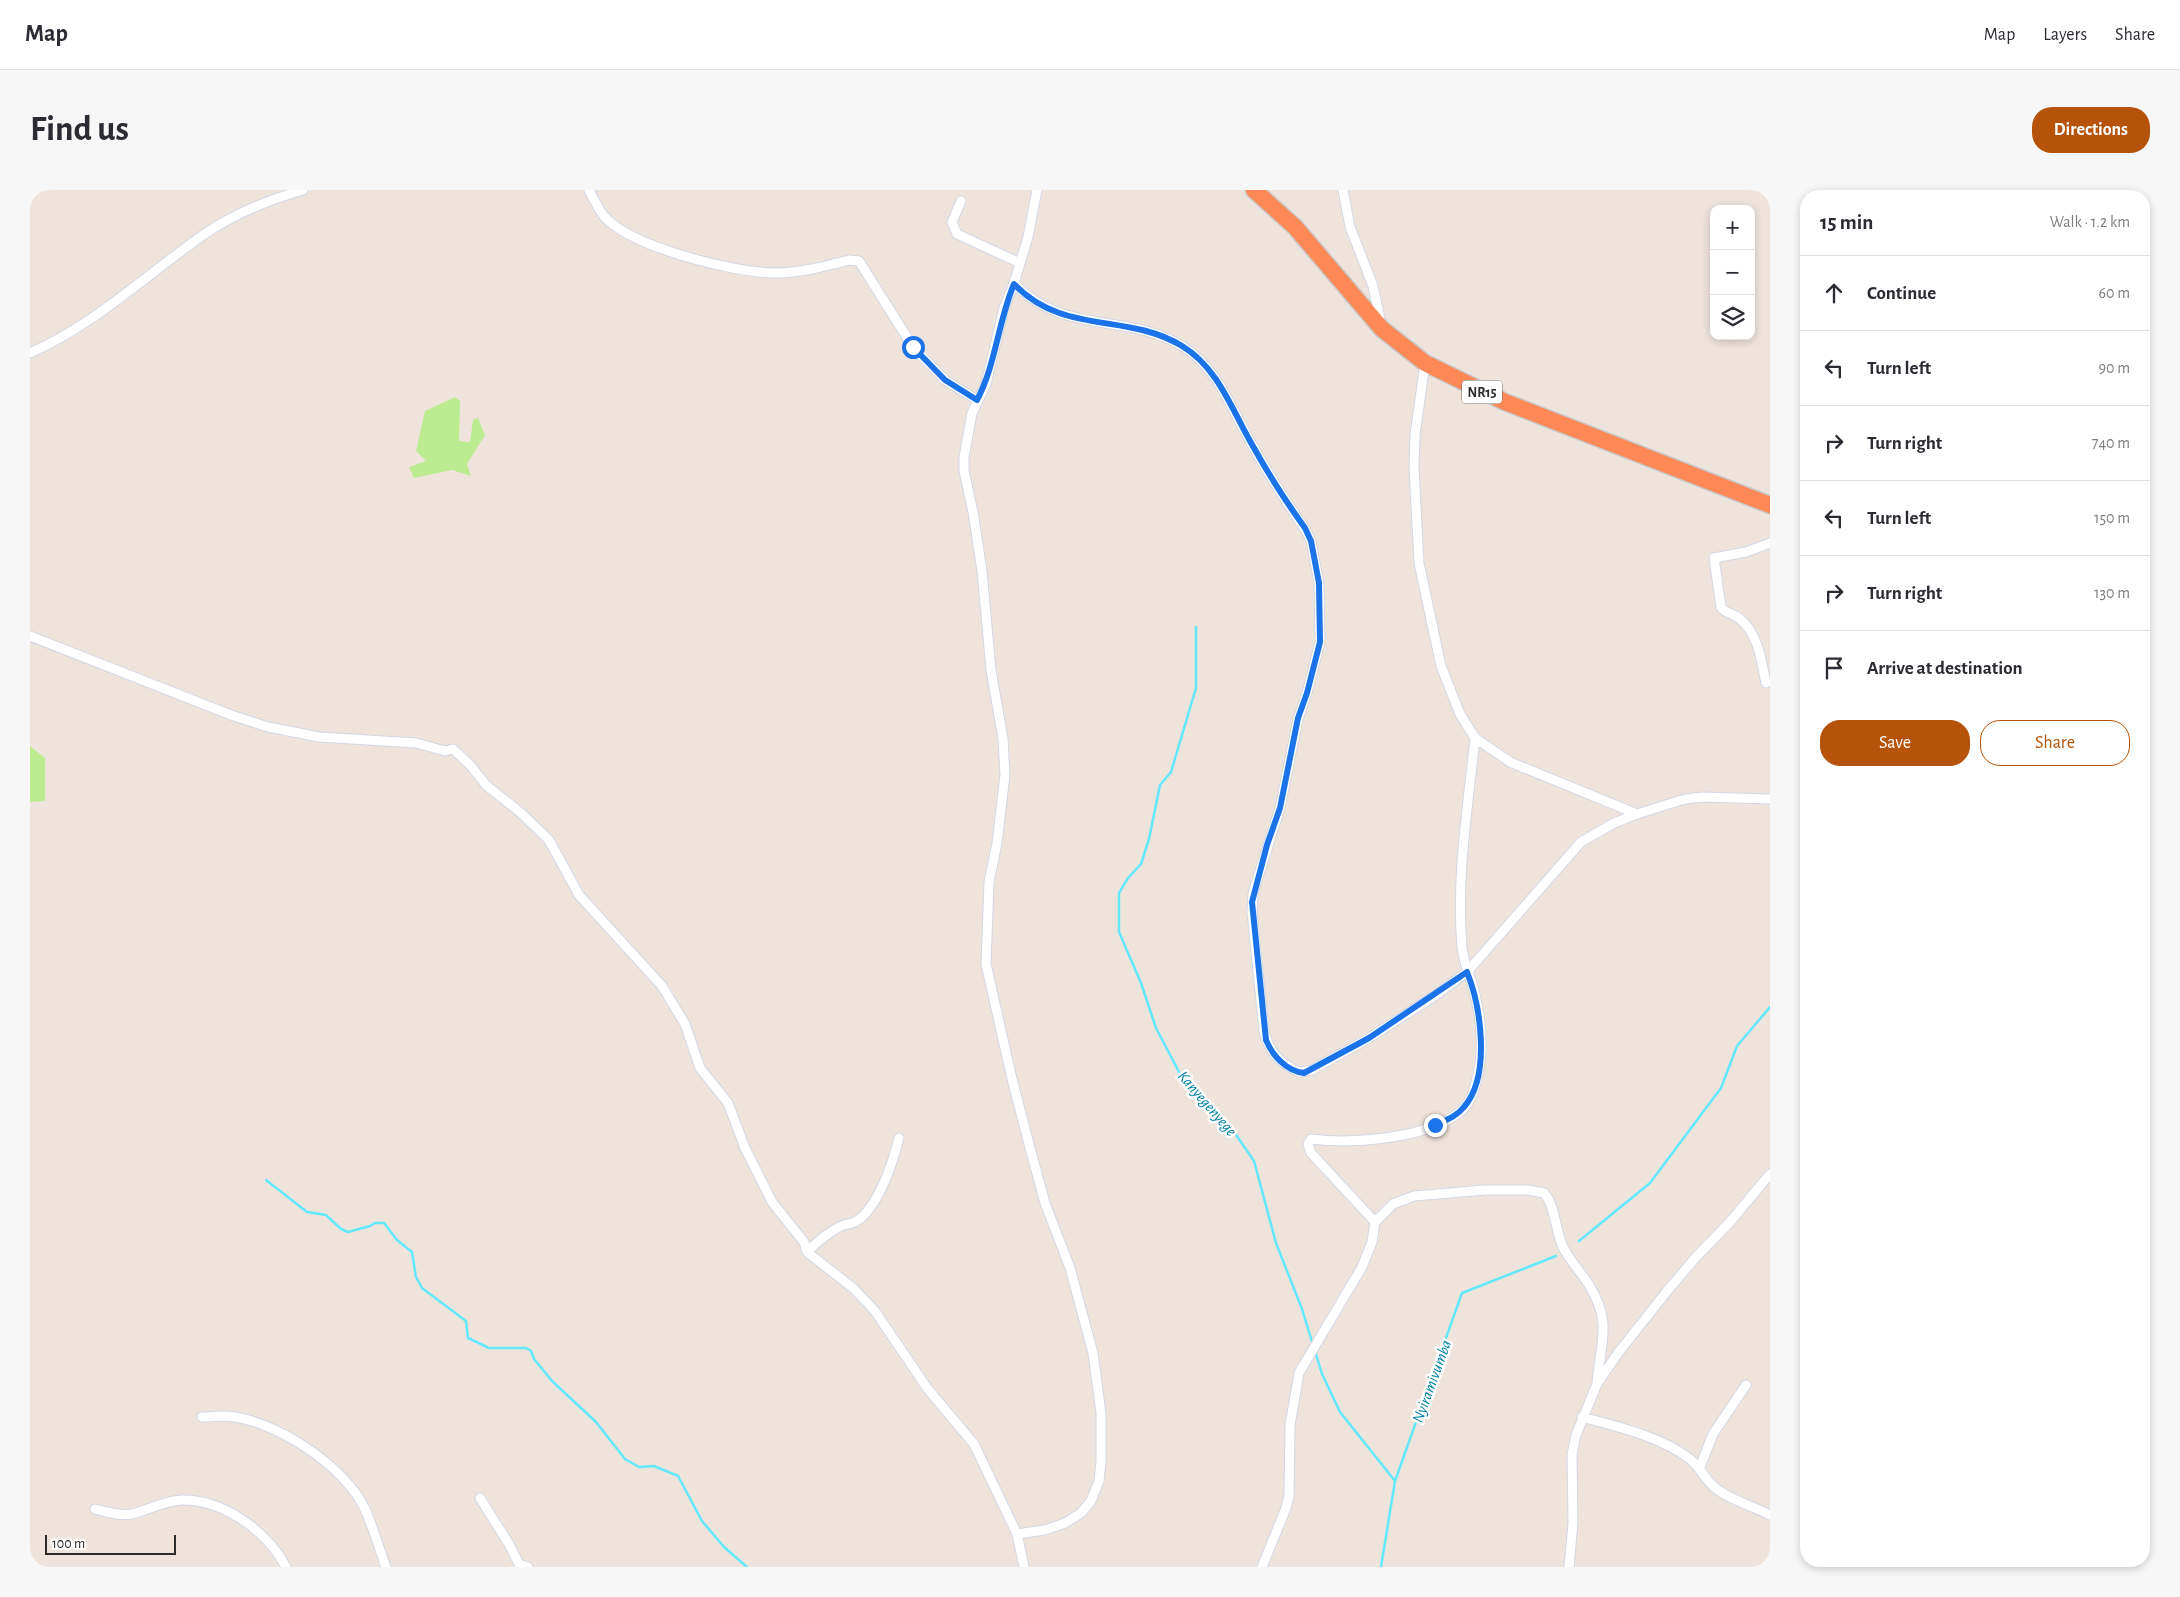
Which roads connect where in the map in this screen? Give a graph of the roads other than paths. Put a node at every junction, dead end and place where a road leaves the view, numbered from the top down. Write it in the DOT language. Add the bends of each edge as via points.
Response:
graph roads {
  1 [pos="302,190"];
  2 [pos="589,190"];
  3 [pos="1037,190"];
  4 [pos="1254,190"];
  5 [pos="1343,190"];
  6 [pos="960,201"];
  7 [pos="1020,262"];
  8 [pos="1014,284"];
  9 [pos="1382,329"];
  10 [pos="30,353"];
  11 [pos="1425,363"];
  12 [pos="977,400"];
  13 [pos="1770,504"];
  14 [pos="1770,543"];
  15 [pos="30,636"];
  16 [pos="1766,683"];
  17 [pos="1475,738"];
  18 [pos="1770,799"];
  19 [pos="1637,814"];
  20 [pos="1467,972"];
  21 [pos="899,1138"];
  22 [pos="1770,1174"];
  23 [pos="1375,1222"];
  24 [pos="807,1252"];
  25 [pos="1597,1384"];
  26 [pos="1746,1385"];
  27 [pos="202,1417"];
  28 [pos="1582,1417"];
  29 [pos="1700,1467"];
  30 [pos="480,1498"];
  31 [pos="95,1509"];
  32 [pos="1770,1515"];
  33 [pos="1017,1534"];
  34 [pos="286,1567"];
  35 [pos="386,1567"];
  36 [pos="528,1567"];
  37 [pos="1024,1567"];
  38 [pos="1262,1567"];
  39 [pos="1569,1567"];
  1 -- 10 [label="street" via="258,205 206,233 98,314"];
  2 -- 12 [label="street" via="604,216 627,234 704,261 777,273 859,261 913,347 945,380"];
  3 -- 7 [label="street"];
  4 -- 9 [label="highway, NR15" via="1295,226"];
  5 -- 9 [label="street" via="1350,227 1373,286"];
  6 -- 7 [label="street" via="952,222 957,234"];
  7 -- 8 [label="street"];
  8 -- 12 [label="street" via="1004,308 986,384"];
  8 -- 20 [label="street" via="1036,303 1052,311 1083,321 1127,326 1171,340 1204,363 1311,541 1320,605 1318,655 1298,718 1278,815 1252,902 1264,1031 1273,1054 1294,1070 1304,1073 1312,1070 1369,1038"];
  9 -- 11 [label="highway, NR15"];
  11 -- 13 [label="highway, NR15" via="1505,402"];
  11 -- 17 [label="street" via="1414,468 1419,563 1441,666 1460,714"];
  12 -- 33 [label="street" via="964,471 982,571 1005,775 997,842 988,882 986,964 1045,1203 1082,1307 1098,1376 1101,1413 1099,1480 1091,1501 1065,1524"];
  14 -- 16 [label="street" via="1714,558 1721,607 1741,620 1753,635"];
  15 -- 24 [label="street" via="276,730 319,737 416,743 445,751 452,749 486,785 521,812 549,840 580,895 662,986 685,1024 700,1068 728,1103 761,1182 772,1202 804,1242"];
  17 -- 19 [label="street" via="1510,762"];
  17 -- 20 [label="street" via="1461,919"];
  18 -- 19 [label="street" via="1685,799"];
  19 -- 20 [label="street" via="1581,842"];
  20 -- 23 [label="street" via="1480,1017 1481,1063 1466,1106 1454,1117 1435,1125 1386,1138 1346,1142 1312,1140 1308,1144 1311,1153"];
  21 -- 24 [label="street" via="892,1167 869,1210 856,1222 823,1236"];
  22 -- 25 [label="street" via="1679,1277"];
  23 -- 25 [label="street" via="1393,1204 1414,1196 1485,1190 1544,1193 1550,1202 1563,1246 1590,1286 1603,1313 1605,1330"];
  23 -- 38 [label="street" via="1372,1242 1362,1267 1300,1373 1290,1425 1289,1496"];
  24 -- 33 [label="street" via="853,1288 875,1311 927,1388 974,1444"];
  25 -- 28 [label="street"];
  26 -- 29 [label="street" via="1713,1434"];
  27 -- 35 [label="street" via="244,1419 282,1432 325,1461 352,1488 365,1509"];
  28 -- 29 [label="street" via="1640,1435 1686,1456"];
  28 -- 39 [label="street" via="1572,1455 1573,1524"];
  29 -- 32 [label="street" via="1719,1491"];
  30 -- 36 [label="street" via="519,1564"];
  31 -- 34 [label="street" via="124,1515 162,1503 200,1501 224,1510 261,1533"];
  33 -- 37 [label="street"];
}
